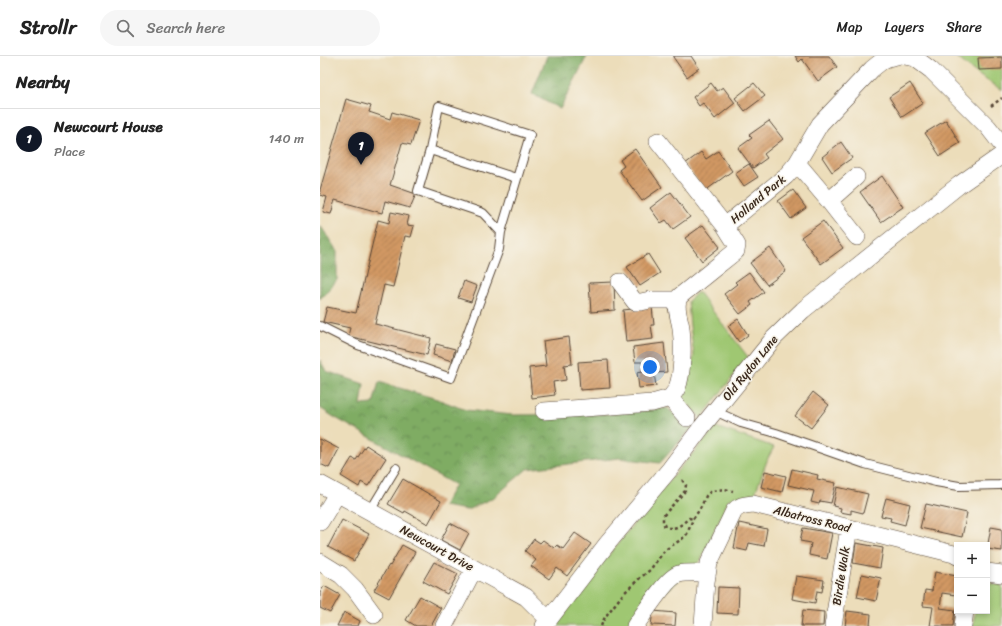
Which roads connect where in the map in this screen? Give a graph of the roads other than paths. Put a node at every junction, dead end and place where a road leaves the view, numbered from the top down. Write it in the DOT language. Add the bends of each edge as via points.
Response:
graph roads {
  1 [pos="894,56"];
  2 [pos="658,141"];
  3 [pos="1002,145"];
  4 [pos="430,150"];
  5 [pos="1002,155"];
  6 [pos="797,163"];
  7 [pos="516,178"];
  8 [pos="856,178"];
  9 [pos="829,201"];
  10 [pos="725,226"];
  11 [pos="501,232"];
  12 [pos="857,237"];
  13 [pos="620,282"];
  14 [pos="678,300"];
  15 [pos="320,326"];
  16 [pos="670,398"];
  17 [pos="544,411"];
  18 [pos="715,411"];
  19 [pos="687,418"];
  20 [pos="396,468"];
  21 [pos="320,484"];
  22 [pos="1002,484"];
  23 [pos="337,494"];
  24 [pos="370,511"];
  25 [pos="320,522"];
  26 [pos="850,528"];
  27 [pos="954,554"];
  28 [pos="320,562"];
  29 [pos="474,569"];
  30 [pos="990,572"];
  31 [pos="707,573"];
  32 [pos="1002,574"];
  33 [pos="965,614"];
  34 [pos="374,615"];
  35 [pos="547,623"];
  36 [pos="444,626"];
  37 [pos="635,626"];
  38 [pos="703,626"];
  39 [pos="833,626"];
  40 [pos="963,626"];
  1 -- 3 [label="street, Holland Park" via="915,58 931,70 988,127"];
  1 -- 6 [label="street, Holland Park" via="872,69 820,124"];
  2 -- 10 [label="street"];
  4 -- 7 [label="lane"];
  4 -- 7 [label="lane" via="439,106 530,135"];
  4 -- 11 [label="lane" via="418,191 483,213"];
  5 -- 18 [label="street, Old Rydon Lane" via="803,310 774,338"];
  6 -- 9 [label="street"];
  6 -- 10 [label="street, Holland Park" via="786,176"];
  7 -- 11 [label="lane"];
  8 -- 9 [label="street"];
  9 -- 12 [label="street"];
  10 -- 14 [label="street, Holland Park" via="737,245 736,251"];
  11 -- 15 [label="lane" via="499,250 451,378 358,345"];
  13 -- 14 [label="street" via="635,302"];
  14 -- 16 [label="street" via="676,305 681,328 681,367 677,389"];
  16 -- 17 [label="street" via="652,403"];
  16 -- 19 [label="street"];
  18 -- 22 [label="lane" via="741,423 776,432 894,472 959,486"];
  18 -- 35 [label="street, Old Rydon Lane" via="607,544"];
  20 -- 24 [label="lane"];
  21 -- 23 [label="street, Newcourt Drive"];
  23 -- 24 [label="street, Newcourt Drive"];
  23 -- 25 [label="street"];
  24 -- 29 [label="street, Newcourt Drive"];
  26 -- 27 [label="street, Albatross Road"];
  26 -- 31 [label="street, Albatross Road" via="753,504 743,504 734,511 709,563"];
  26 -- 39 [label="street, Birdie Walk"];
  28 -- 34 [label="street" via="341,575"];
  29 -- 35 [label="street, Newcourt Drive" via="526,597"];
  29 -- 36 [label="street"];
  30 -- 32 [label="street"];
  31 -- 37 [label="street" via="675,576 667,582"];
  31 -- 38 [label="street"];
  33 -- 40 [label="street"];
}
